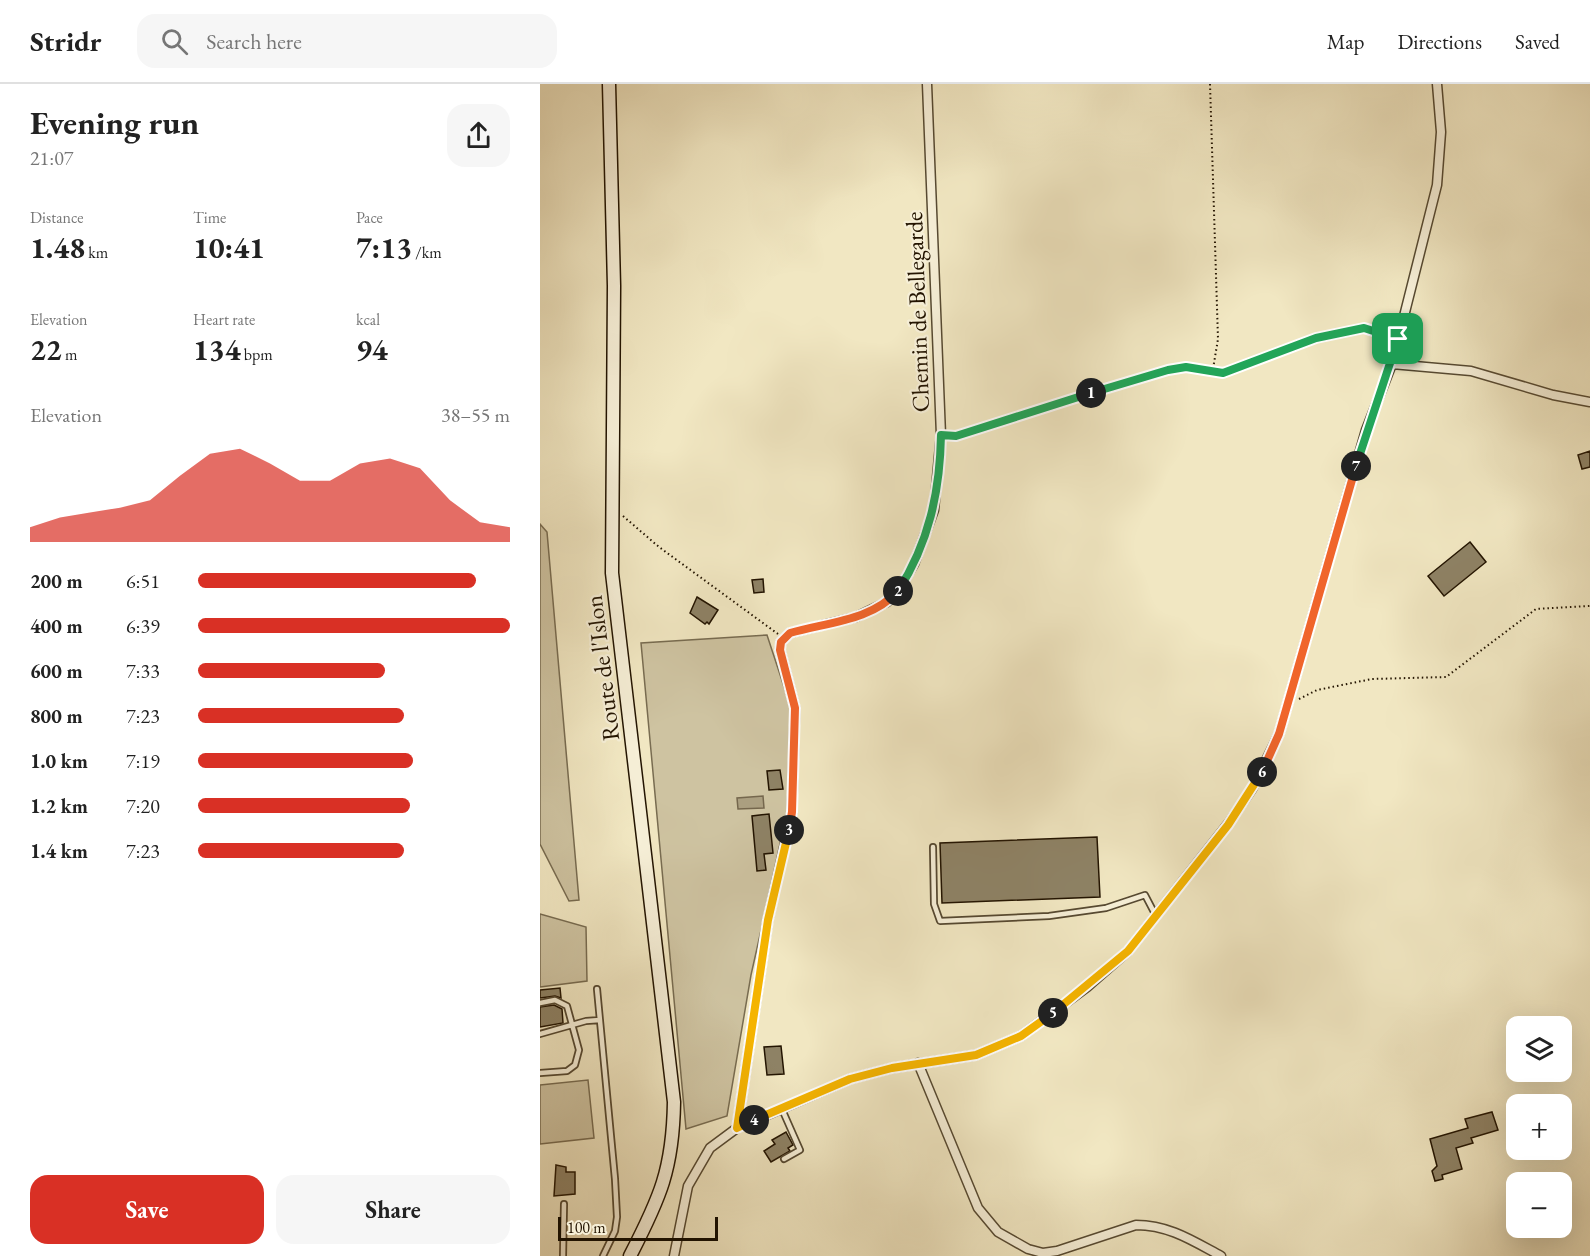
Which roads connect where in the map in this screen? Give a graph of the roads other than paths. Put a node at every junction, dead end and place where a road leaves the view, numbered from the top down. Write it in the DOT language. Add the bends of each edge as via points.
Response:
graph roads {
  1 [pos="609,84"];
  2 [pos="927,84"];
  3 [pos="1437,84"];
  4 [pos="1392,364"];
  5 [pos="1590,402"];
  6 [pos="933,847"];
  7 [pos="1156,916"];
  8 [pos="597,989"];
  9 [pos="540,1002"];
  10 [pos="600,1020"];
  11 [pos="574,1024"];
  12 [pos="540,1034"];
  13 [pos="918,1064"];
  14 [pos="540,1073"];
  15 [pos="781,1107"];
  16 [pos="737,1128"];
  17 [pos="784,1159"];
  18 [pos="564,1204"];
  19 [pos="639,1238"];
  20 [pos="1043,1255"];
  21 [pos="563,1256"];
  22 [pos="603,1256"];
  23 [pos="623,1256"];
  24 [pos="630,1256"];
  25 [pos="674,1256"];
  26 [pos="1221,1256"];
  1 -- 19 [label="street, Route de l'Islon" via="614,286 612,573 674,1102 674,1140 663,1187"];
  2 -- 16 [label="street, Chemin de Bellegarde" via="941,435 934,510 914,564 888,602 872,611 790,633 780,650 795,708 792,812 768,920"];
  3 -- 4 [label="street" via="1441,141 1437,184"];
  4 -- 5 [label="street" via="1471,371"];
  4 -- 7 [label="street" via="1366,430 1279,734 1252,789 1228,825"];
  6 -- 7 [label="lane" via="934,904 940,921 1049,916 1106,908 1145,895"];
  7 -- 13 [label="street" via="1128,951 1021,1036 976,1055"];
  8 -- 10 [label="lane"];
  9 -- 11 [label="lane" via="555,1000 567,1006"];
  10 -- 11 [label="lane"];
  10 -- 22 [label="lane" via="616,1217 615,1231"];
  11 -- 12 [label="lane"];
  11 -- 14 [label="lane" via="579,1050 575,1065 567,1071"];
  13 -- 15 [label="street" via="850,1079"];
  13 -- 20 [label="street" via="978,1208 998,1232"];
  15 -- 16 [label="street"];
  15 -- 17 [label="lane" via="800,1150"];
  16 -- 25 [label="street" via="710,1148 688,1186"];
  18 -- 21 [label="lane"];
  19 -- 23 [label="street, Route de l'Islon"];
  19 -- 24 [label="street, Route de l'Islon"];
  20 -- 26 [label="street" via="1136,1225 1149,1225 1171,1229"];
}
